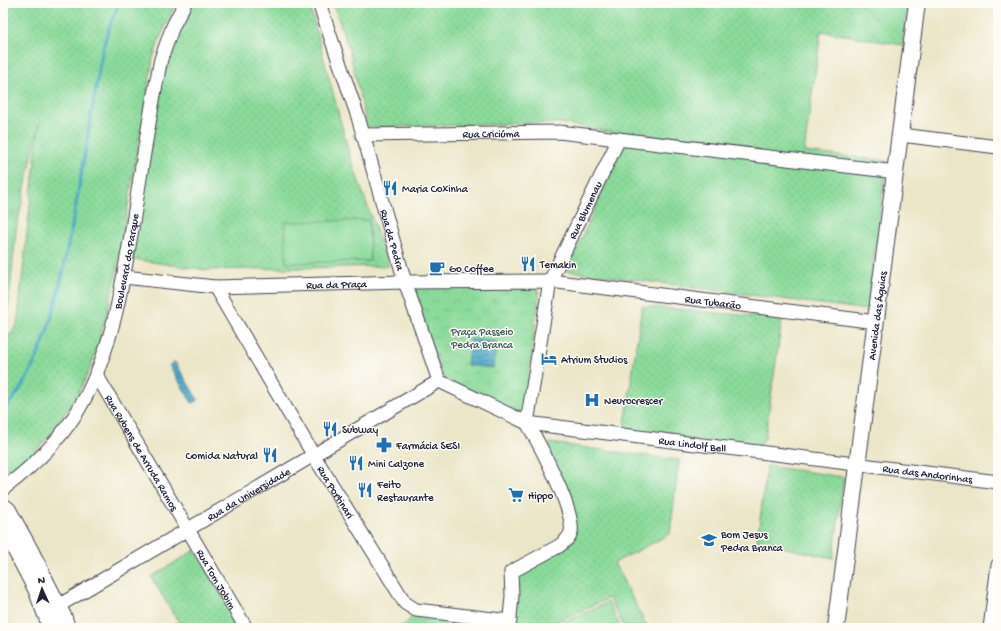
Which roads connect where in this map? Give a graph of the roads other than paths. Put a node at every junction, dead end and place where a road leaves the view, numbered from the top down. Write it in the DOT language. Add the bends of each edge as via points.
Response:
graph roads {
  1 [pos="185,3"];
  2 [pos="319,3"];
  3 [pos="917,3"];
  4 [pos="362,135"];
  5 [pos="901,135"];
  6 [pos="619,140"];
  7 [pos="998,147"];
  8 [pos="896,172"];
  9 [pos="124,277"];
  10 [pos="550,281"];
  11 [pos="405,282"];
  12 [pos="215,287"];
  13 [pos="876,322"];
  14 [pos="96,374"];
  15 [pos="438,382"];
  16 [pos="527,423"];
  17 [pos="314,456"];
  18 [pos="857,464"];
  19 [pos="998,482"];
  20 [pos="3,489"];
  21 [pos="3,506"];
  22 [pos="189,530"];
  23 [pos="4,531"];
  24 [pos="998,565"];
  25 [pos="58,606"];
  26 [pos="509,624"];
  27 [pos="51,628"];
  28 [pos="67,628"];
  29 [pos="246,628"];
  30 [pos="836,628"];
  31 [pos="990,628"];
  1 -- 9 [label="street, Boulevard do Parque" via="171,31 161,60"];
  2 -- 4 [label="street, Rua da Pedra"];
  3 -- 5 [label="street, Avenida das Águias"];
  4 -- 6 [label="street, Rua Criciúma" via="559,132"];
  4 -- 11 [label="street, Rua da Pedra"];
  5 -- 7 [label="street"];
  5 -- 8 [label="street, Avenida das Águias"];
  6 -- 8 [label="street, Rua Criciúma"];
  6 -- 10 [label="street, Rua Blumenau"];
  8 -- 13 [label="street, Avenida das Águias"];
  9 -- 12 [label="street, Rua da Praça"];
  9 -- 14 [label="street, Boulevard do Parque" via="107,345"];
  10 -- 11 [label="street, Rua da Praça"];
  10 -- 13 [label="street, Rua Tubarão"];
  10 -- 16 [label="street, Rua Blumenau"];
  11 -- 12 [label="street, Rua da Praça"];
  11 -- 15 [label="street, Rua da Pedra"];
  12 -- 17 [label="street, Rua Portinari"];
  13 -- 18 [label="street, Avenida das Águias"];
  14 -- 20 [label="street, Boulevard do Parque" via="83,402 54,443 26,472"];
  14 -- 22 [label="street, Rua Rubens de Arruda Ramos"];
  15 -- 16 [label="street"];
  15 -- 17 [label="street, Rua da Universidade"];
  16 -- 18 [label="street, Rua Lindolf Bell"];
  16 -- 26 [label="street" via="548,462 564,502 571,531 565,542 510,572 512,596"];
  17 -- 22 [label="street, Rua da Universidade"];
  17 -- 26 [label="street, Rua Portinari" via="405,603 416,610"];
  18 -- 19 [label="street, Rua das Andorinhas"];
  18 -- 30 [label="street, Avenida das Águias"];
  21 -- 25 [label="street" via="8,510 30,550"];
  22 -- 25 [label="street, Rua da Universidade"];
  22 -- 29 [label="street, Rua Tom Jobim"];
  23 -- 27 [label="street" via="36,589"];
  24 -- 31 [label="street"];
  25 -- 28 [label="street"];
}
